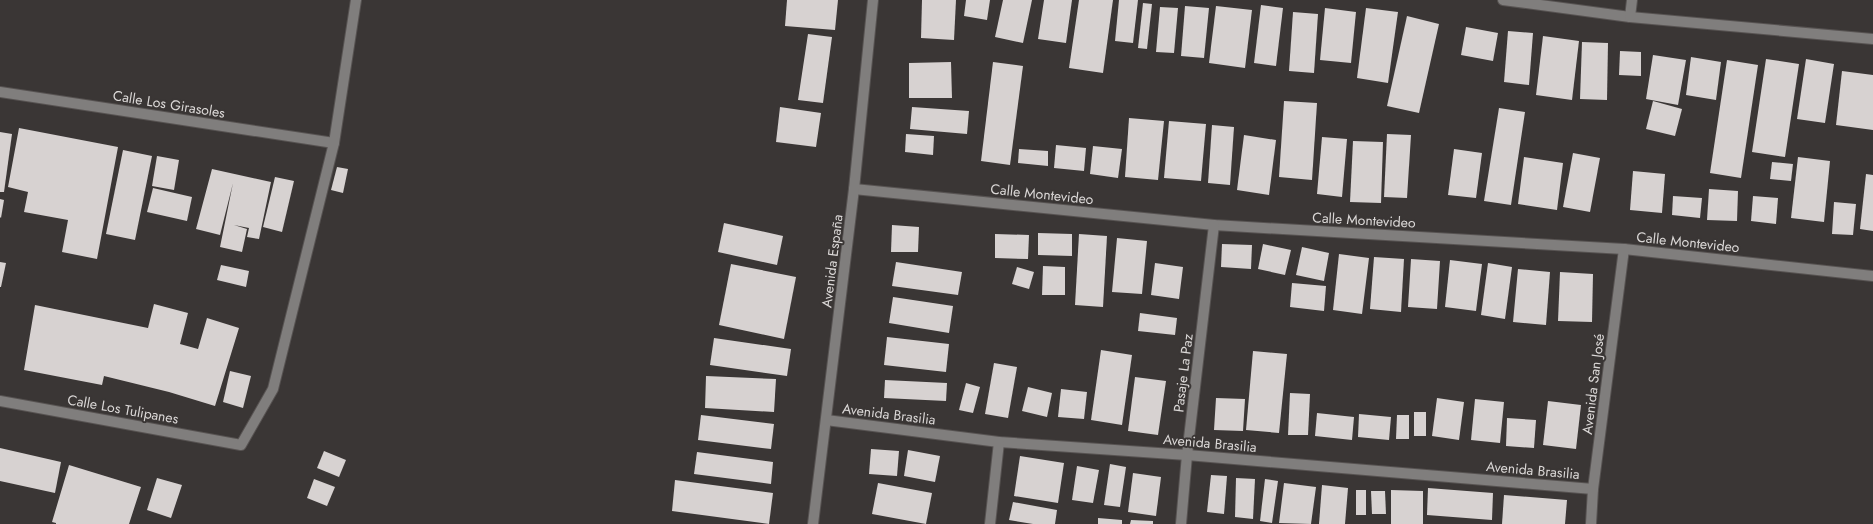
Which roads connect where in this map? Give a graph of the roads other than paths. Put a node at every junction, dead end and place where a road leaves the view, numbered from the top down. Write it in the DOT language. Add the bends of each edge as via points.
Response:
graph roads {
  1 [pos="356,0"];
  2 [pos="873,0"];
  3 [pos="1503,0"];
  4 [pos="1632,0"];
  5 [pos="1630,17"];
  6 [pos="1873,39"];
  7 [pos="0,92"];
  8 [pos="334,143"];
  9 [pos="854,189"];
  10 [pos="1214,225"];
  11 [pos="1624,249"];
  12 [pos="1873,276"];
  13 [pos="0,401"];
  14 [pos="826,420"];
  15 [pos="999,442"];
  16 [pos="1187,455"];
  17 [pos="1593,489"];
  18 [pos="813,524"];
  19 [pos="990,524"];
  20 [pos="1182,524"];
  21 [pos="1591,524"];
  1 -- 8 [label="street"];
  2 -- 9 [label="street, Avenida España"];
  3 -- 5 [label="street"];
  4 -- 5 [label="street"];
  5 -- 6 [label="street"];
  7 -- 8 [label="street, Calle Los Girasoles"];
  8 -- 13 [label="street, Calle Los Tulipanes" via="273,389 241,445"];
  9 -- 10 [label="street, Calle Montevideo"];
  9 -- 14 [label="street, Avenida España"];
  10 -- 11 [label="street, Calle Montevideo"];
  10 -- 16 [label="street, Pasaje La Paz"];
  11 -- 12 [label="street, Calle Montevideo"];
  11 -- 17 [label="street, Avenida San José"];
  14 -- 15 [label="street, Avenida Brasilia"];
  14 -- 18 [label="street, Avenida España"];
  15 -- 16 [label="street, Avenida Brasilia"];
  15 -- 19 [label="street"];
  16 -- 17 [label="street, Avenida Brasilia"];
  16 -- 20 [label="street, Pasaje La Paz"];
  17 -- 21 [label="street, Avenida San José"];
}
